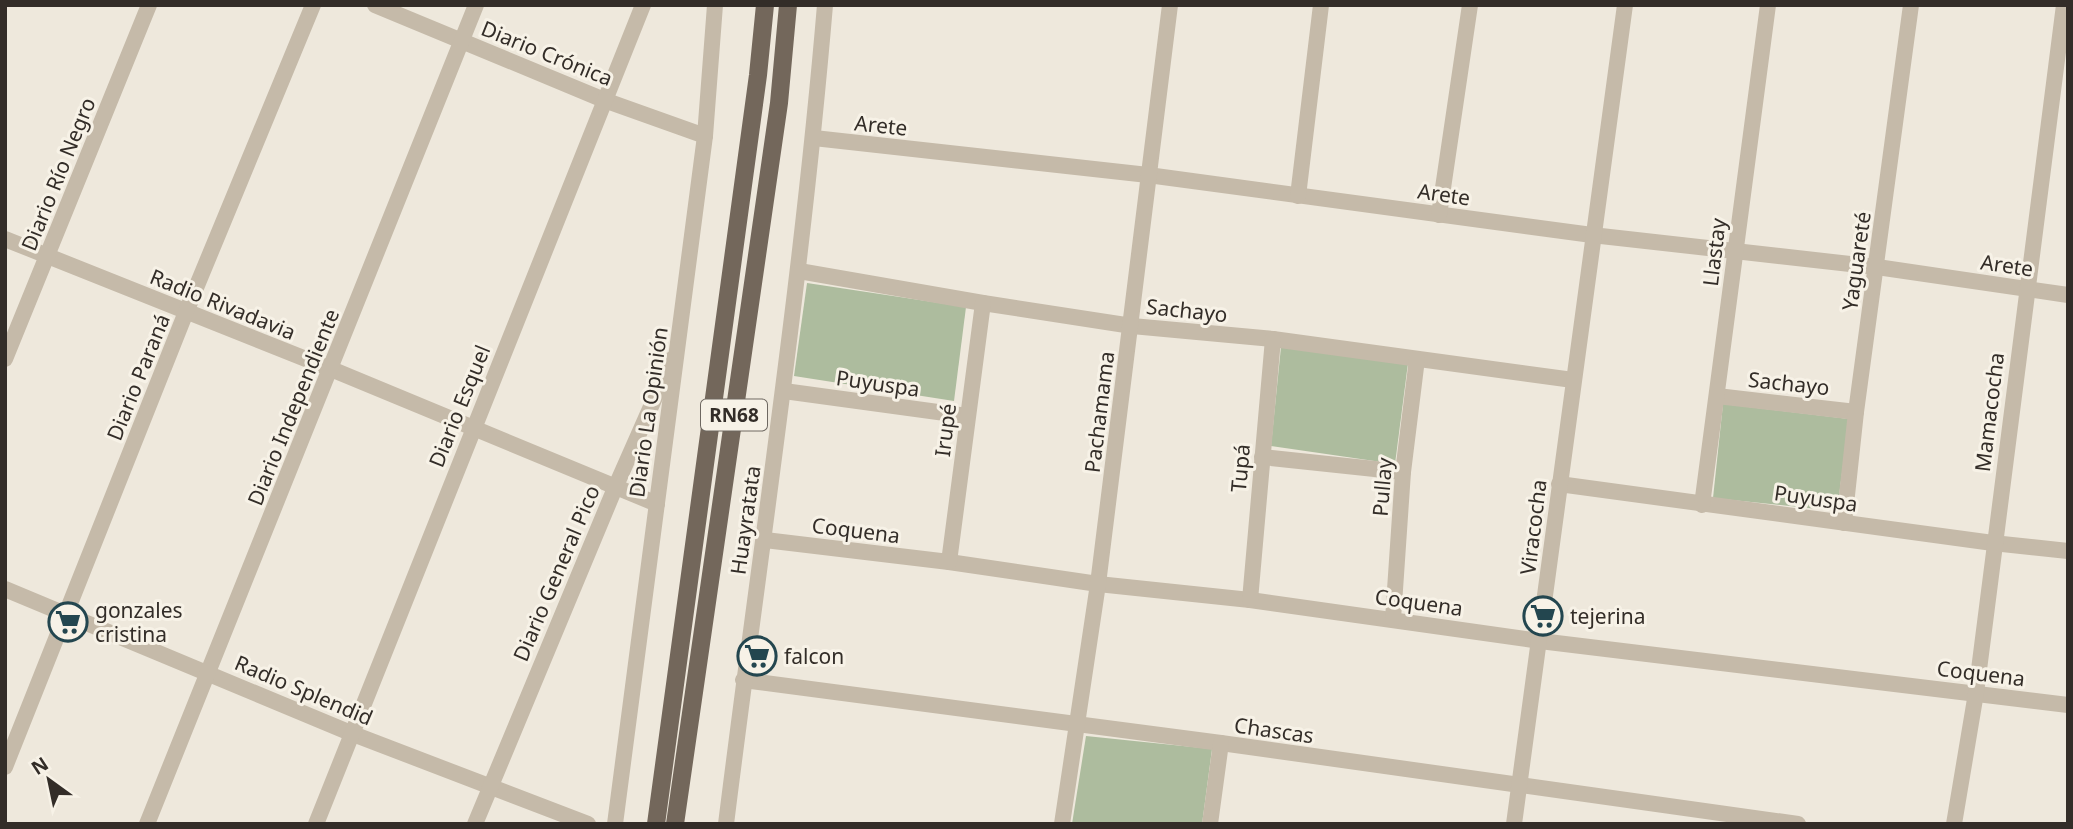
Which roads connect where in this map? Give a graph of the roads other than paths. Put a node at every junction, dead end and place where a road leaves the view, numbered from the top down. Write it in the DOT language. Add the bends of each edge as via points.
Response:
graph roads {
  1 [pos="149,5"];
  2 [pos="313,5"];
  3 [pos="375,5"];
  4 [pos="476,5"];
  5 [pos="643,5"];
  6 [pos="715,5"];
  7 [pos="765,5"];
  8 [pos="788,5"];
  9 [pos="825,5"];
  10 [pos="1170,5"];
  11 [pos="1321,5"];
  12 [pos="1470,5"];
  13 [pos="1625,5"];
  14 [pos="1768,5"];
  15 [pos="1911,5"];
  16 [pos="2064,5"];
  17 [pos="462,41"];
  18 [pos="604,100"];
  19 [pos="705,136"];
  20 [pos="814,138"];
  21 [pos="1148,175"];
  22 [pos="1298,196"];
  23 [pos="1439,215"];
  24 [pos="1592,235"];
  25 [pos="5,239"];
  26 [pos="1736,250"];
  27 [pos="47,256"];
  28 [pos="1877,267"];
  29 [pos="799,271"];
  30 [pos="2026,289"];
  31 [pos="2068,295"];
  32 [pos="983,303"];
  33 [pos="186,312"];
  34 [pos="1132,326"];
  35 [pos="1273,339"];
  36 [pos="680,341"];
  37 [pos="5,359"];
  38 [pos="1417,359"];
  39 [pos="331,369"];
  40 [pos="1573,380"];
  41 [pos="784,391"];
  42 [pos="1717,396"];
  43 [pos="1856,412"];
  44 [pos="967,416"];
  45 [pos="472,428"];
  46 [pos="1262,457"];
  47 [pos="1403,472"];
  48 [pos="1559,484"];
  49 [pos="615,488"];
  50 [pos="657,504"];
  51 [pos="1702,505"];
  52 [pos="1844,523"];
  53 [pos="765,540"];
  54 [pos="1993,543"];
  55 [pos="2068,551"];
  56 [pos="949,562"];
  57 [pos="1098,584"];
  58 [pos="5,590"];
  59 [pos="1250,600"];
  60 [pos="66,614"];
  61 [pos="1393,619"];
  62 [pos="1540,641"];
  63 [pos="209,674"];
  64 [pos="743,681"];
  65 [pos="1976,693"];
  66 [pos="2068,705"];
  67 [pos="1076,725"];
  68 [pos="353,734"];
  69 [pos="1221,743"];
  70 [pos="5,766"];
  71 [pos="1519,786"];
  72 [pos="489,787"];
  73 [pos="660,799"];
  74 [pos="1661,806"];
  75 [pos="731,823"];
  76 [pos="147,824"];
  77 [pos="316,824"];
  78 [pos="475,824"];
  79 [pos="588,824"];
  80 [pos="615,824"];
  81 [pos="650,824"];
  82 [pos="656,824"];
  83 [pos="675,824"];
  84 [pos="1062,824"];
  85 [pos="1210,824"];
  86 [pos="1514,824"];
  87 [pos="1659,824"];
  88 [pos="1798,824"];
  89 [pos="1954,824"];
  1 -- 27 [label="street, Diario Río Negro"];
  2 -- 33 [label="street, Diario Paraná"];
  3 -- 17 [label="street, Diario Crónica"];
  4 -- 17 [label="street, Diario Independiente"];
  5 -- 18 [label="street, Diario Esquel"];
  6 -- 19 [label="street, Diario La Opinión"];
  7 -- 73 [label="main road, RN68"];
  8 -- 83 [label="main road, RN68" via="779,103"];
  9 -- 20 [label="street, Huayratata"];
  10 -- 21 [label="street, Pachamama"];
  11 -- 22 [label="street"];
  12 -- 23 [label="street"];
  13 -- 24 [label="street, Viracocha"];
  14 -- 26 [label="street, Llastay"];
  15 -- 28 [label="street, Yaguareté"];
  16 -- 30 [label="street, Mamacocha"];
  17 -- 18 [label="street, Diario Crónica"];
  17 -- 39 [label="street, Diario Independiente"];
  18 -- 19 [label="street, Diario Crónica"];
  18 -- 45 [label="street, Diario Esquel"];
  19 -- 36 [label="street, Diario La Opinión"];
  20 -- 21 [label="street, Arete"];
  20 -- 29 [label="street, Huayratata"];
  21 -- 22 [label="street, Arete"];
  21 -- 34 [label="street, Pachamama"];
  22 -- 23 [label="street, Arete"];
  23 -- 24 [label="street, Arete"];
  24 -- 26 [label="street, Arete"];
  24 -- 40 [label="street, Viracocha"];
  25 -- 27 [label="street, Radio Rivadavia"];
  26 -- 28 [label="street, Arete"];
  26 -- 42 [label="street, Llastay"];
  27 -- 33 [label="street, Radio Rivadavia"];
  27 -- 37 [label="street, Diario Río Negro"];
  28 -- 30 [label="street, Arete"];
  28 -- 43 [label="street, Yaguareté"];
  29 -- 32 [label="street, Sachayo"];
  29 -- 41 [label="street, Huayratata"];
  30 -- 31 [label="street, Arete"];
  30 -- 54 [label="street, Mamacocha"];
  32 -- 34 [label="street, Sachayo"];
  32 -- 44 [label="street, Irupé"];
  33 -- 39 [label="street, Radio Rivadavia"];
  33 -- 60 [label="street, Diario Paraná"];
  34 -- 35 [label="street, Sachayo"];
  34 -- 57 [label="street, Pachamama"];
  35 -- 38 [label="street, Sachayo"];
  35 -- 46 [label="street, Tupá"];
  36 -- 49 [label="street, Diario General Pico"];
  36 -- 50 [label="street, Diario La Opinión"];
  38 -- 40 [label="street, Sachayo"];
  38 -- 47 [label="street, Pullay"];
  39 -- 45 [label="street, Radio Rivadavia"];
  39 -- 63 [label="street, Diario Independiente"];
  40 -- 48 [label="street, Viracocha"];
  41 -- 44 [label="street, Puyuspa"];
  41 -- 53 [label="street, Huayratata"];
  42 -- 43 [label="street, Sachayo"];
  42 -- 51 [label="street, Llastay"];
  43 -- 52 [label="street, Yaguareté"];
  44 -- 56 [label="street, Irupé"];
  45 -- 49 [label="street, Radio Rivadavia"];
  45 -- 68 [label="street, Diario Esquel"];
  46 -- 47 [label="street"];
  46 -- 59 [label="street, Tupá"];
  47 -- 61 [label="street, Pullay"];
  48 -- 51 [label="street, Puyuspa"];
  48 -- 62 [label="street, Viracocha"];
  49 -- 50 [label="street, Radio Rivadavia"];
  49 -- 72 [label="street, Diario General Pico"];
  50 -- 80 [label="street, Diario La Opinión"];
  51 -- 52 [label="street, Puyuspa"];
  52 -- 54 [label="street, Puyuspa"];
  53 -- 56 [label="street, Coquena"];
  53 -- 64 [label="street, Huayratata"];
  54 -- 55 [label="street, Puyuspa"];
  54 -- 65 [label="street, Mamacocha"];
  56 -- 57 [label="street, Coquena"];
  57 -- 59 [label="street, Coquena"];
  57 -- 67 [label="street, Pachamama"];
  58 -- 60 [label="street, Radio Splendid"];
  59 -- 61 [label="street, Coquena"];
  60 -- 63 [label="street, Radio Splendid"];
  60 -- 70 [label="street, Diario Paraná"];
  61 -- 62 [label="street, Coquena"];
  62 -- 65 [label="street, Coquena"];
  62 -- 71 [label="street, Viracocha"];
  63 -- 68 [label="street, Radio Splendid"];
  63 -- 76 [label="street, Diario Independiente"];
  64 -- 67 [label="street, Chascas"];
  64 -- 75 [label="street, Huayratata"];
  65 -- 66 [label="street, Coquena"];
  65 -- 89 [label="street, Mamacocha"];
  67 -- 69 [label="street, Chascas"];
  67 -- 84 [label="street, Pachamama"];
  68 -- 72 [label="street, Radio Splendid"];
  68 -- 77 [label="street, Diario Esquel"];
  69 -- 71 [label="street, Chascas"];
  69 -- 85 [label="street"];
  71 -- 74 [label="street, Chascas"];
  71 -- 86 [label="street, Viracocha"];
  72 -- 78 [label="street, Diario General Pico"];
  72 -- 79 [label="street, Radio Splendid"];
  73 -- 81 [label="street"];
  73 -- 82 [label="main road, RN68"];
  74 -- 87 [label="street"];
  74 -- 88 [label="street, Chascas"];
}
